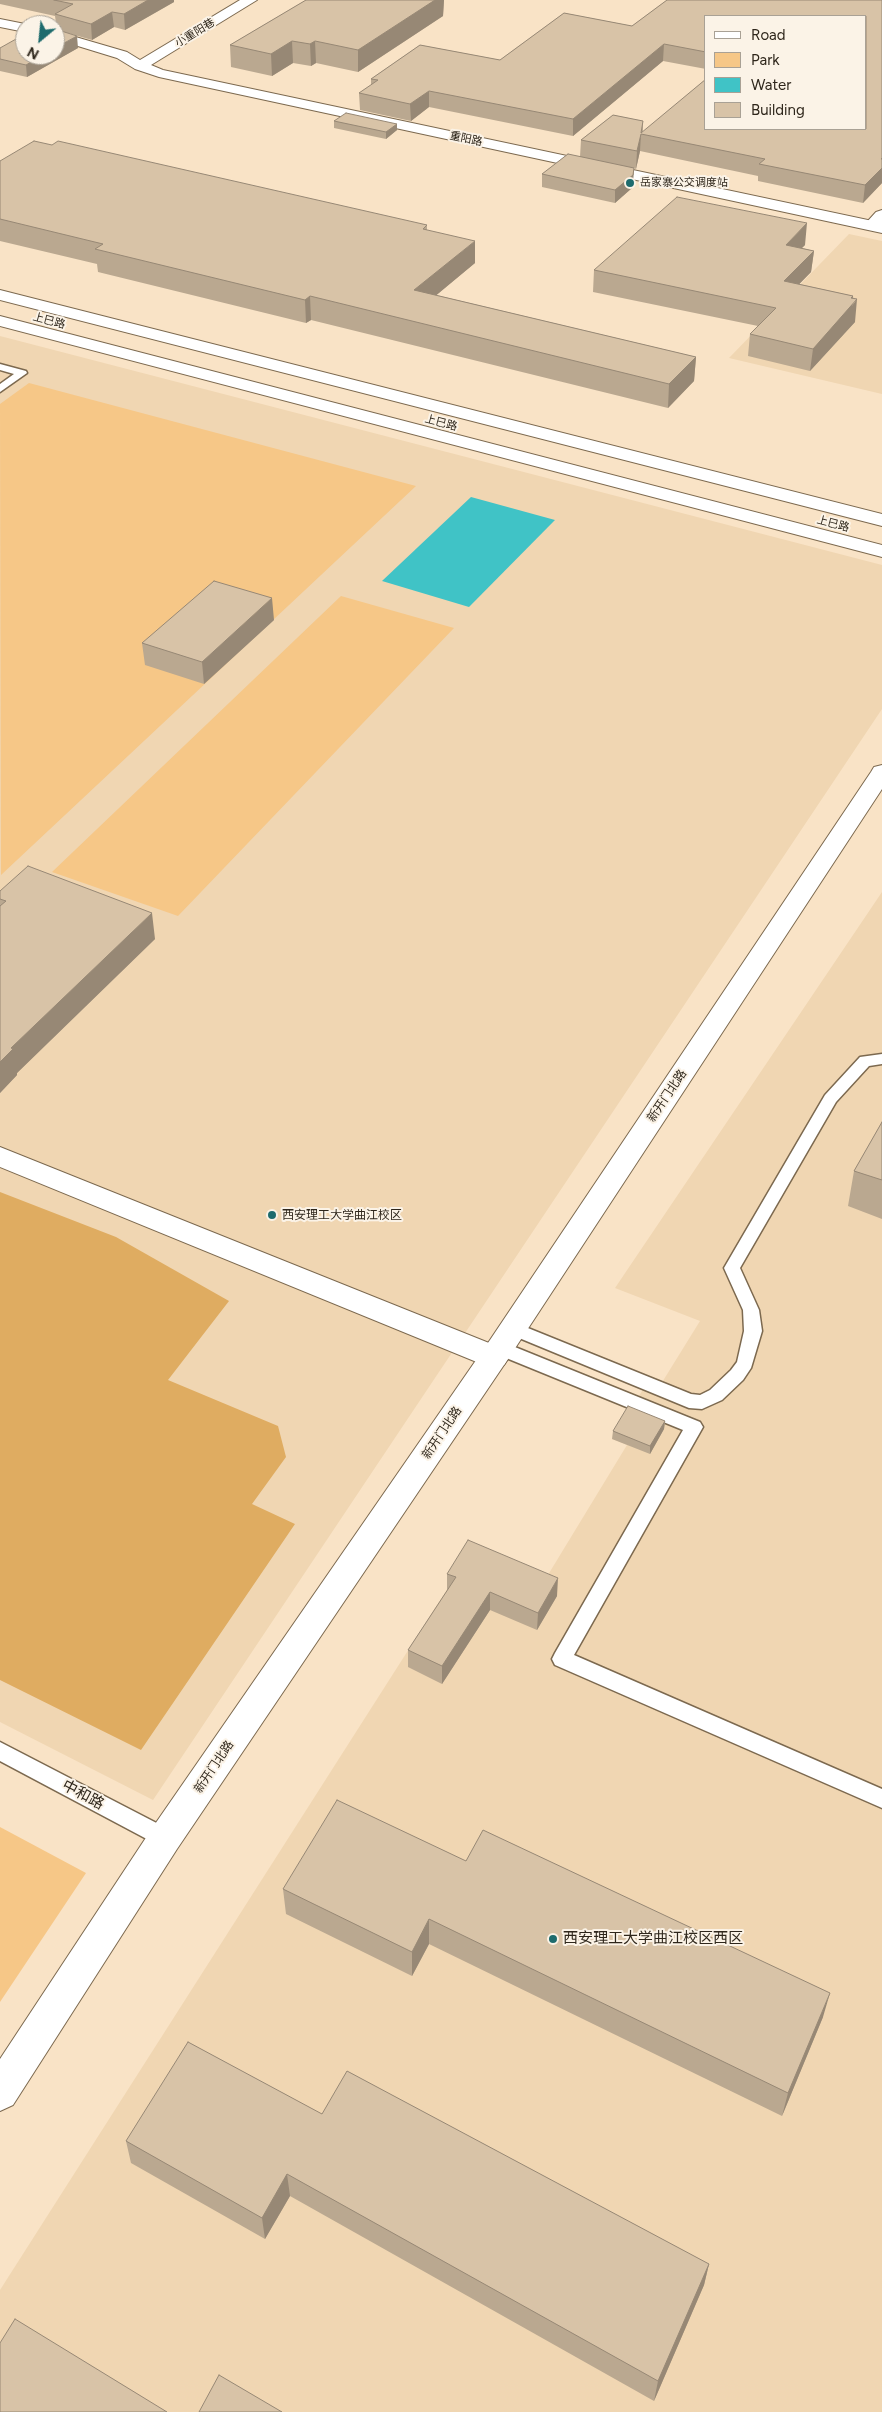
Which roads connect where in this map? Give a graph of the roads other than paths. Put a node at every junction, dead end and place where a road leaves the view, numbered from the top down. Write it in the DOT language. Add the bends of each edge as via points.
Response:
graph roads {
  1 [pos="250,0"];
  2 [pos="0,23"];
  3 [pos="15,26"];
  4 [pos="65,38"];
  5 [pos="140,66"];
  6 [pos="879,223"];
  7 [pos="0,282"];
  8 [pos="0,295"];
  9 [pos="0,309"];
  10 [pos="0,321"];
  11 [pos="0,367"];
  12 [pos="0,389"];
  13 [pos="882,504"];
  14 [pos="882,520"];
  15 [pos="882,537"];
  16 [pos="882,551"];
  17 [pos="882,772"];
  18 [pos="882,1059"];
  19 [pos="0,1156"];
  20 [pos="502,1344"];
  21 [pos="0,1751"];
  22 [pos="882,1799"];
  23 [pos="165,1838"];
  24 [pos="0,2092"];
  1 -- 5 [label="street, 小重阳巷"];
  2 -- 3 [label="street"];
  4 -- 5 [label="street, 重阳路" via="122,55"];
  5 -- 6 [label="street, 重阳路" via="159,73"];
  7 -- 13 [label="street"];
  8 -- 14 [label="street, 上巳路"];
  9 -- 15 [label="street, 上巳路"];
  10 -- 16 [label="street"];
  11 -- 12 [label="lane" via="22,373"];
  17 -- 20 [label="street, 新开门北路"];
  18 -- 20 [label="lane" via="865,1061 830,1099 732,1268 751,1310 753,1331 744,1363 716,1395 702,1402 689,1401"];
  19 -- 20 [label="street"];
  20 -- 22 [label="lane" via="694,1427 562,1659"];
  20 -- 23 [label="street, 新开门北路"];
  21 -- 23 [label="lane, 中和路"];
  23 -- 24 [label="street, 新开门北路"];
}
